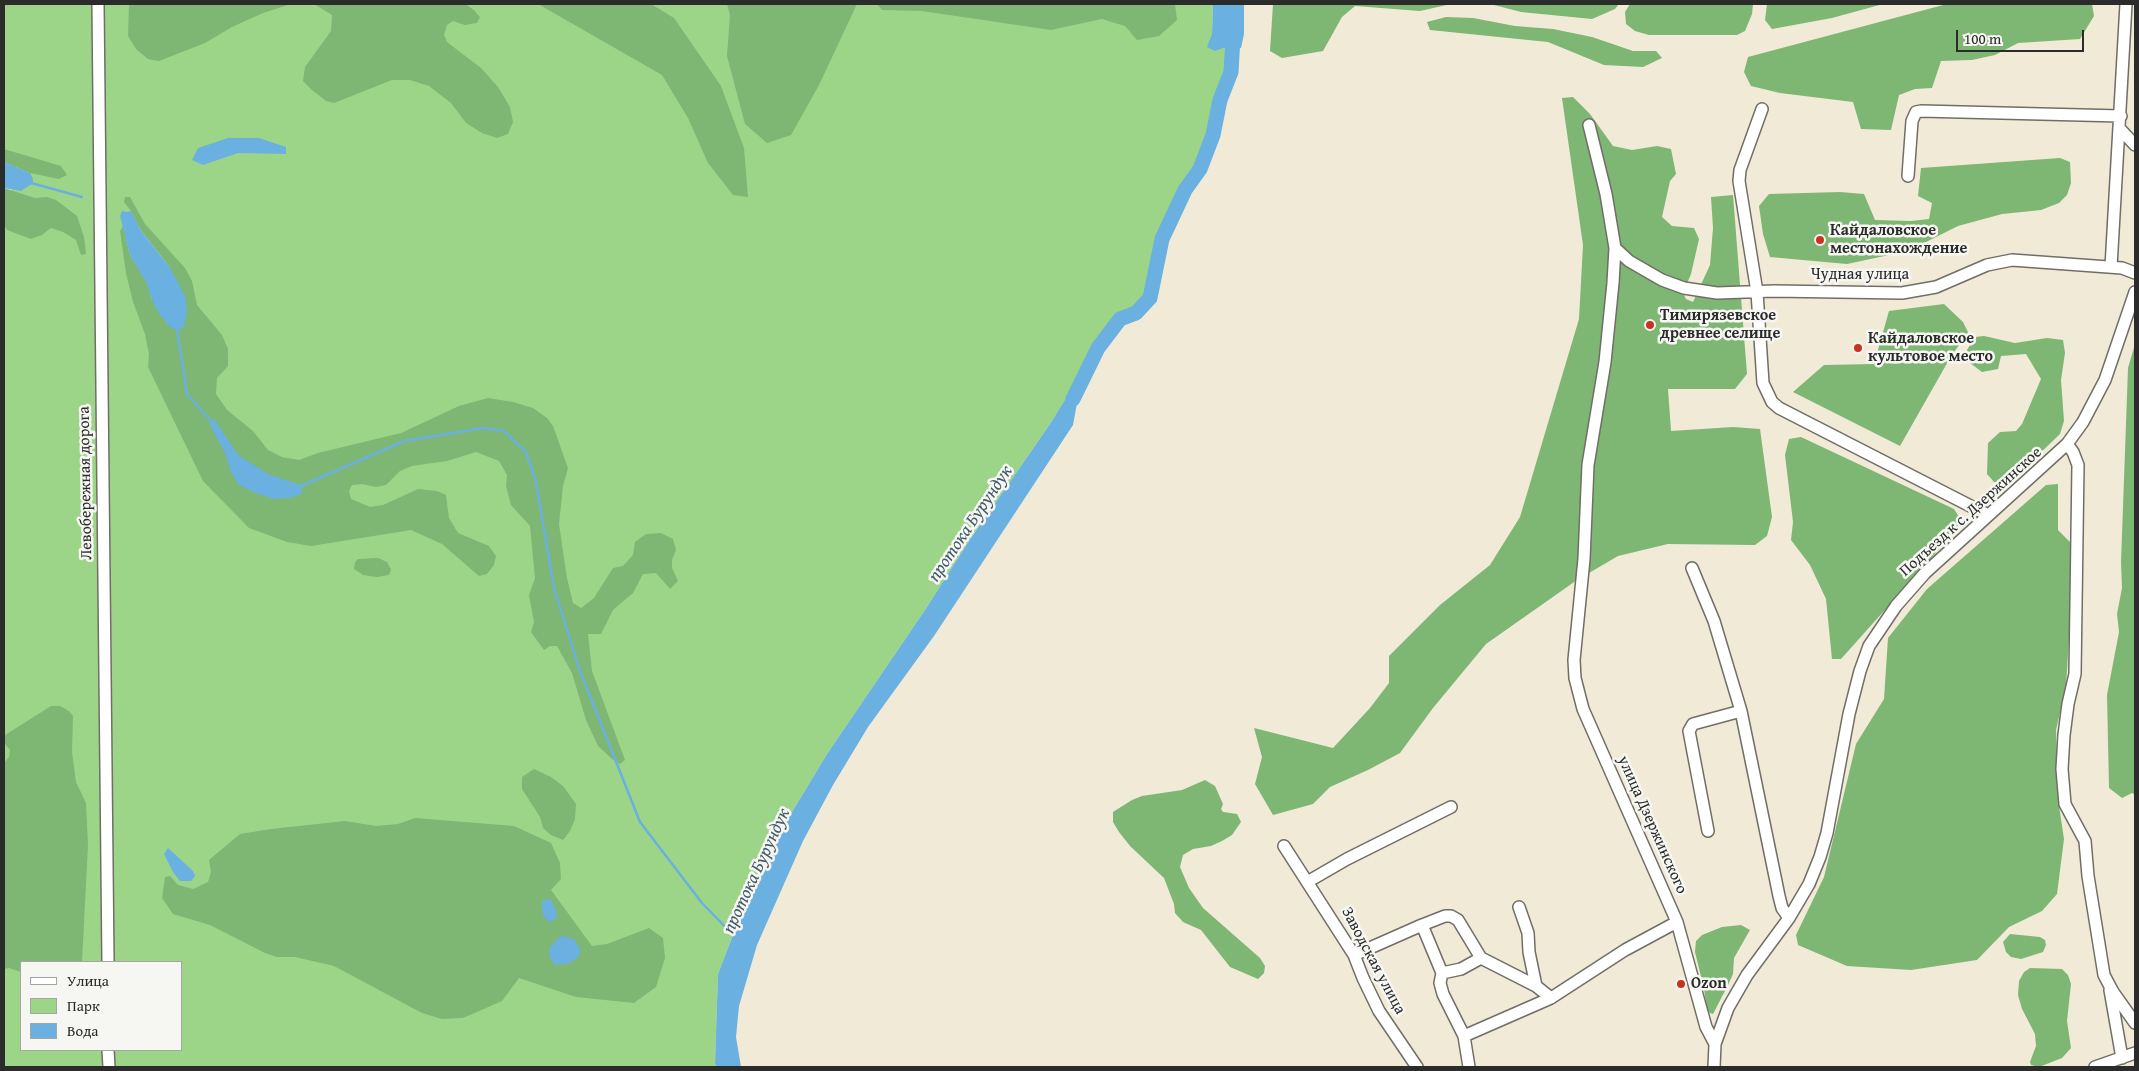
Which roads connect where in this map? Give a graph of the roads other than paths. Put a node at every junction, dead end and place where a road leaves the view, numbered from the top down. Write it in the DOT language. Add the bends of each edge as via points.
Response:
graph roads {
  1 [pos="98,4"];
  2 [pos="2126,4"];
  3 [pos="1762,109"];
  4 [pos="2121,116"];
  5 [pos="1589,125"];
  6 [pos="2120,129"];
  7 [pos="2135,145"];
  8 [pos="1908,176"];
  9 [pos="1614,248"];
  10 [pos="2111,267"];
  11 [pos="2135,273"];
  12 [pos="1757,292"];
  13 [pos="2135,292"];
  14 [pos="2067,444"];
  15 [pos="1988,514"];
  16 [pos="1692,568"];
  17 [pos="1741,711"];
  18 [pos="1451,806"];
  19 [pos="1708,831"];
  20 [pos="1284,846"];
  21 [pos="1309,881"];
  22 [pos="1519,907"];
  23 [pos="1789,918"];
  24 [pos="1677,922"];
  25 [pos="1422,925"];
  26 [pos="1354,955"];
  27 [pos="1481,958"];
  28 [pos="108,961"];
  29 [pos="1442,973"];
  30 [pos="2109,984"];
  31 [pos="1536,986"];
  32 [pos="1551,998"];
  33 [pos="2135,1023"];
  34 [pos="1464,1036"];
  35 [pos="1715,1044"];
  36 [pos="108,1051"];
  37 [pos="2135,1053"];
  38 [pos="2122,1058"];
  39 [pos="108,1067"];
  40 [pos="1417,1067"];
  41 [pos="1469,1067"];
  42 [pos="1714,1067"];
  43 [pos="2096,1067"];
  1 -- 28 [label="street, Левобережная дорога"];
  2 -- 4 [label="street"];
  3 -- 12 [label="street" via="1739,181"];
  4 -- 6 [label="street"];
  4 -- 8 [label="street" via="1916,112 1912,121"];
  5 -- 9 [label="street, улица Дзержинского" via="1606,194"];
  6 -- 7 [label="street"];
  6 -- 10 [label="street"];
  9 -- 12 [label="street, Чудная улица" via="1645,272 1684,288 1717,293"];
  9 -- 24 [label="street, улица Дзержинского" via="1605,362 1588,465 1584,559 1574,660 1578,695"];
  10 -- 11 [label="street, Чудная улица"];
  10 -- 12 [label="street, Чудная улица" via="2003,261 1950,283 1902,294"];
  12 -- 15 [label="street" via="1764,383 1772,402"];
  13 -- 14 [label="street, Подъезд к с. Дзержинское" via="2105,380 2083,422"];
  14 -- 15 [label="street, Подъезд к с. Дзержинское"];
  14 -- 30 [label="street" via="2078,465 2078,474 2074,674 2062,769 2065,804 2085,841 2101,961"];
  15 -- 23 [label="street, Подъезд к с. Дзержинское" via="1910,590 1869,646 1853,695 1820,857"];
  16 -- 17 [label="street" via="1714,621"];
  17 -- 19 [label="street" via="1693,724 1689,731"];
  17 -- 23 [label="street" via="1779,896"];
  18 -- 21 [label="street"];
  20 -- 21 [label="street, Заводская улица"];
  21 -- 26 [label="street, Заводская улица"];
  22 -- 31 [label="street" via="1528,933"];
  23 -- 35 [label="street, Подъезд к с. Дзержинское" via="1747,975 1728,1008"];
  24 -- 32 [label="street" via="1625,950"];
  24 -- 35 [label="street, улица Дзержинского" via="1706,1027"];
  25 -- 26 [label="street"];
  25 -- 27 [label="street" via="1451,916 1458,920"];
  25 -- 29 [label="street"];
  26 -- 40 [label="street, Заводская улица" via="1379,1011"];
  27 -- 29 [label="street" via="1461,969"];
  27 -- 31 [label="street"];
  29 -- 34 [label="street" via="1443,994"];
  30 -- 33 [label="street"];
  30 -- 38 [label="street"];
  31 -- 32 [label="street"];
  32 -- 34 [label="street"];
  34 -- 41 [label="street"];
  35 -- 42 [label="street, улица Дзержинского"];
  36 -- 39 [label="street"];
  37 -- 38 [label="street"];
  38 -- 43 [label="street"];
}
